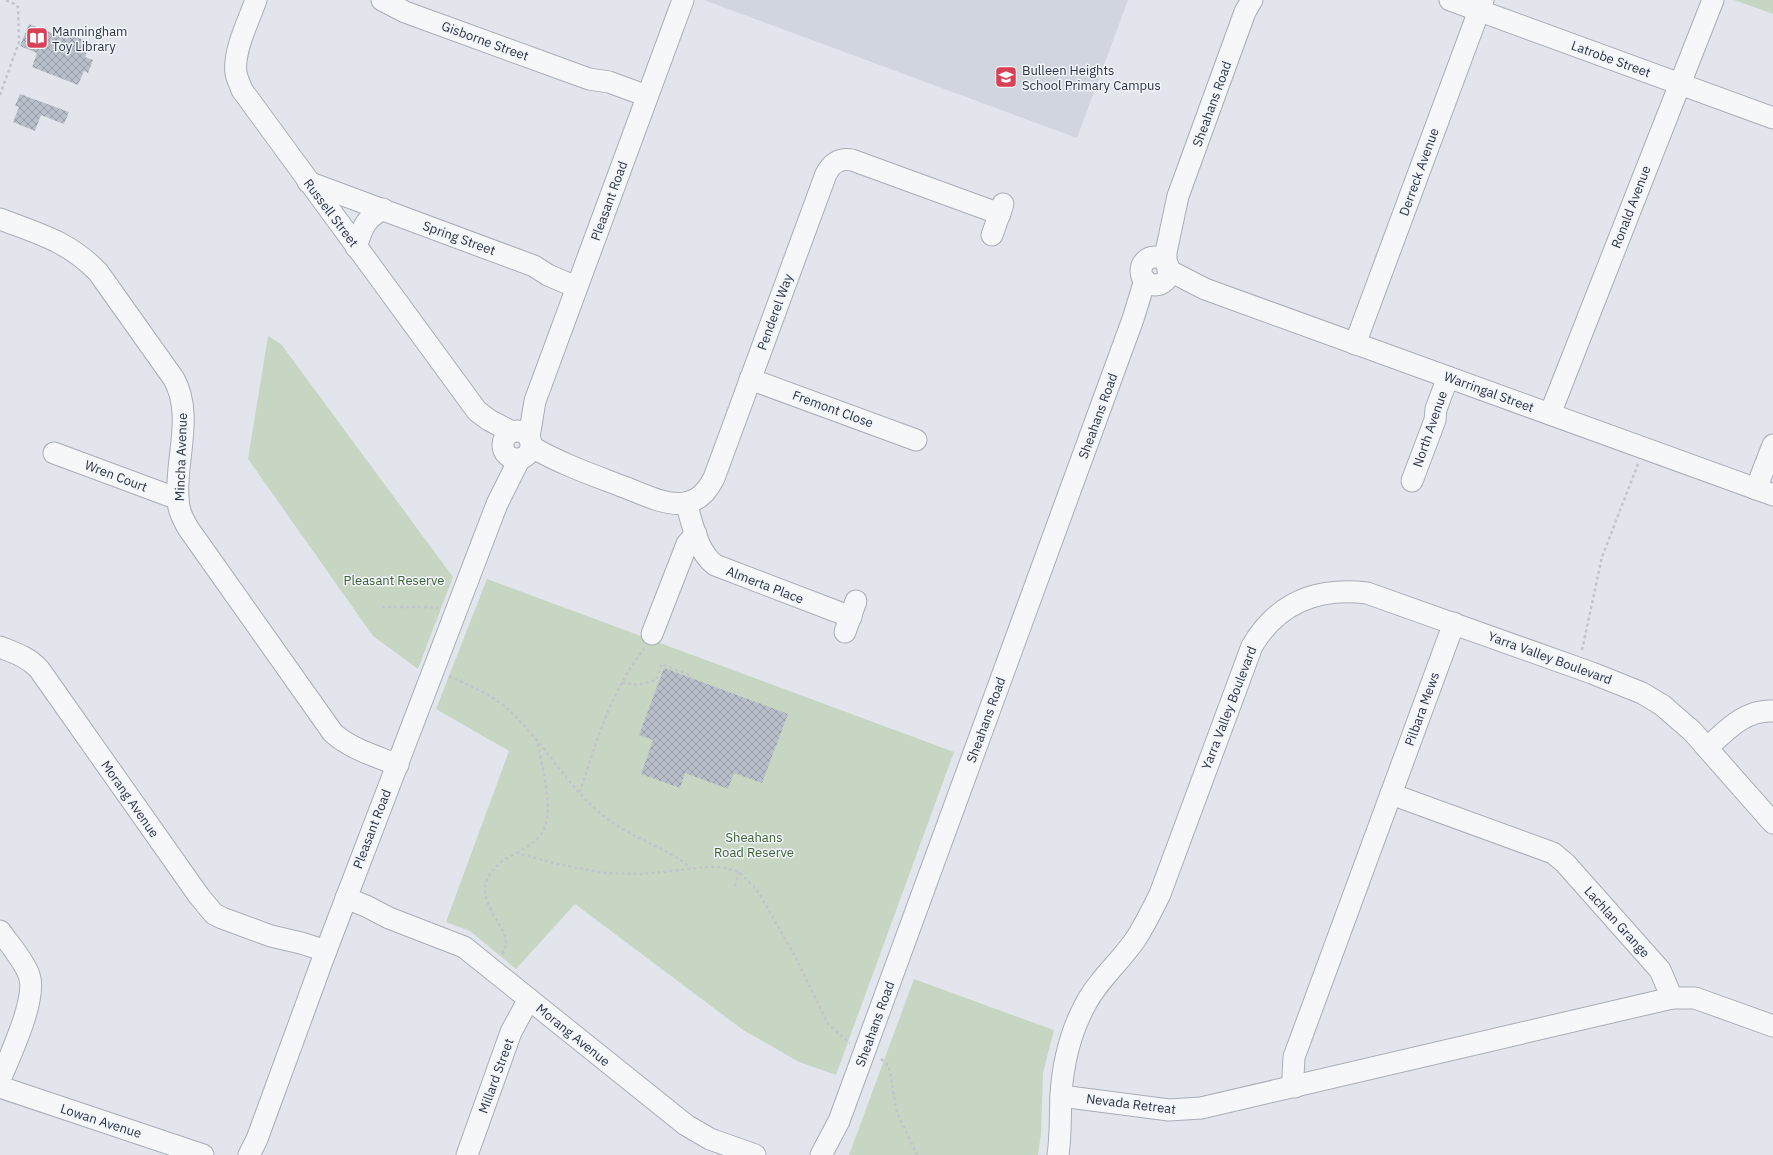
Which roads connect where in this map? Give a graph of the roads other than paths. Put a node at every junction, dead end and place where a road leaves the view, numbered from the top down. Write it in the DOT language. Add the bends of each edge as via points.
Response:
graph roads {
  1 [pos="256,0"];
  2 [pos="382,0"];
  3 [pos="684,0"];
  4 [pos="1450,0"];
  5 [pos="1712,0"];
  6 [pos="1248,4"];
  7 [pos="1481,5"];
  8 [pos="1679,84"];
  9 [pos="646,100"];
  10 [pos="1773,118"];
  11 [pos="308,182"];
  12 [pos="383,209"];
  13 [pos="0,220"];
  14 [pos="992,235"];
  15 [pos="356,246"];
  16 [pos="1159,272"];
  17 [pos="578,282"];
  18 [pos="1355,344"];
  19 [pos="1448,377"];
  20 [pos="750,379"];
  21 [pos="1550,414"];
  22 [pos="916,440"];
  23 [pos="1773,445"];
  24 [pos="518,446"];
  25 [pos="54,453"];
  26 [pos="1412,481"];
  27 [pos="1764,492"];
  28 [pos="178,500"];
  29 [pos="686,503"];
  30 [pos="696,534"];
  31 [pos="851,617"];
  32 [pos="1454,623"];
  33 [pos="652,634"];
  34 [pos="0,647"];
  35 [pos="1773,711"];
  36 [pos="1707,748"];
  37 [pos="398,764"];
  38 [pos="1391,794"];
  39 [pos="1773,823"];
  40 [pos="344,902"];
  41 [pos="0,931"];
  42 [pos="324,956"];
  43 [pos="1672,998"];
  44 [pos="529,999"];
  45 [pos="1773,1026"];
  46 [pos="0,1080"];
  47 [pos="0,1087"];
  48 [pos="1295,1087"];
  49 [pos="1061,1096"];
  50 [pos="840,1121"];
  51 [pos="203,1155"];
  52 [pos="249,1155"];
  53 [pos="467,1155"];
  54 [pos="755,1155"];
  55 [pos="821,1155"];
  56 [pos="834,1155"];
  57 [pos="1058,1155"];
  1 -- 11 [label="street, Russell Street" via="239,46 236,61 237,79 248,99"];
  2 -- 9 [label="street, Gisborne Street" via="405,12 589,79 606,90"];
  3 -- 9 [label="street, Pleasant Road"];
  4 -- 7 [label="street, Latrobe Street"];
  5 -- 8 [label="street, Ronald Avenue"];
  6 -- 16 [label="street, Sheahans Road" via="1178,196 1164,225"];
  7 -- 8 [label="street, Latrobe Street"];
  7 -- 18 [label="street, Derreck Avenue"];
  8 -- 10 [label="street, Latrobe Street"];
  8 -- 21 [label="street, Ronald Avenue"];
  9 -- 17 [label="street, Pleasant Road"];
  11 -- 12 [label="street, Spring Street"];
  11 -- 15 [label="street, Russell Street"];
  12 -- 15 [label="street" via="371,216"];
  12 -- 17 [label="street, Spring Street" via="534,266 548,275"];
  13 -- 28 [label="street, Mincha Avenue" via="59,242 86,259 174,379 180,391 184,411"];
  14 -- 20 [label="street, Penderel Way" via="1001,209 852,160 838,160 826,174"];
  15 -- 24 [label="street, Russell Street" via="477,411 480,421 493,441"];
  16 -- 18 [label="street, Warringal Street"];
  16 -- 50 [label="street, Sheahans Road" via="1133,319"];
  17 -- 24 [label="street, Pleasant Road"];
  18 -- 19 [label="street, Warringal Street"];
  19 -- 21 [label="street, Warringal Street"];
  19 -- 26 [label="street, North Avenue"];
  20 -- 22 [label="street, Fremont Close"];
  20 -- 29 [label="street, Penderel Way" via="712,482 702,495"];
  21 -- 27 [label="street, Warringal Street"];
  23 -- 27 [label="street"];
  24 -- 29 [label="street" via="667,502"];
  24 -- 37 [label="street, Pleasant Road"];
  25 -- 28 [label="street, Wren Court"];
  28 -- 37 [label="street, Mincha Avenue" via="188,528 326,724 342,741"];
  29 -- 30 [label="street, Almerta Place"];
  30 -- 31 [label="street, Almerta Place" via="704,555 715,565"];
  30 -- 33 [label="street" via="687,544"];
  32 -- 36 [label="street, Yarra Valley Boulevard" via="1642,693 1677,717"];
  32 -- 38 [label="street, Pilbara Mews"];
  32 -- 49 [label="street, Yarra Valley Boulevard" via="1367,593 1334,591 1295,604 1270,621 1260,633 1246,659 1160,894 1135,940 1093,991 1076,1024 1066,1059"];
  34 -- 42 [label="street, Morang Avenue" via="32,662 38,669 214,914 271,936 300,952"];
  35 -- 36 [label="street" via="1766,710 1738,720"];
  36 -- 39 [label="street, Yarra Valley Boulevard"];
  37 -- 40 [label="street, Pleasant Road"];
  38 -- 43 [label="street, Lachlan Grange" via="1553,853 1565,862 1660,970"];
  38 -- 48 [label="street, Pilbara Mews" via="1294,1057"];
  40 -- 42 [label="street, Pleasant Road"];
  40 -- 44 [label="street, Morang Avenue" via="366,906 464,948"];
  41 -- 46 [label="street" via="25,966 31,986 29,1004"];
  42 -- 52 [label="street, Pleasant Road"];
  43 -- 45 [label="street" via="1695,998"];
  43 -- 48 [label="street, Nevada Retreat"];
  44 -- 53 [label="street, Millard Street" via="512,1032"];
  44 -- 54 [label="street, Morang Avenue" via="698,1133"];
  47 -- 51 [label="street, Lowan Avenue"];
  48 -- 49 [label="street, Nevada Retreat" via="1218,1105 1184,1110"];
  49 -- 57 [label="street, Yarra Valley Boulevard"];
  50 -- 55 [label="street, Sheahans Road"];
  50 -- 56 [label="street, Sheahans Road"];
}
